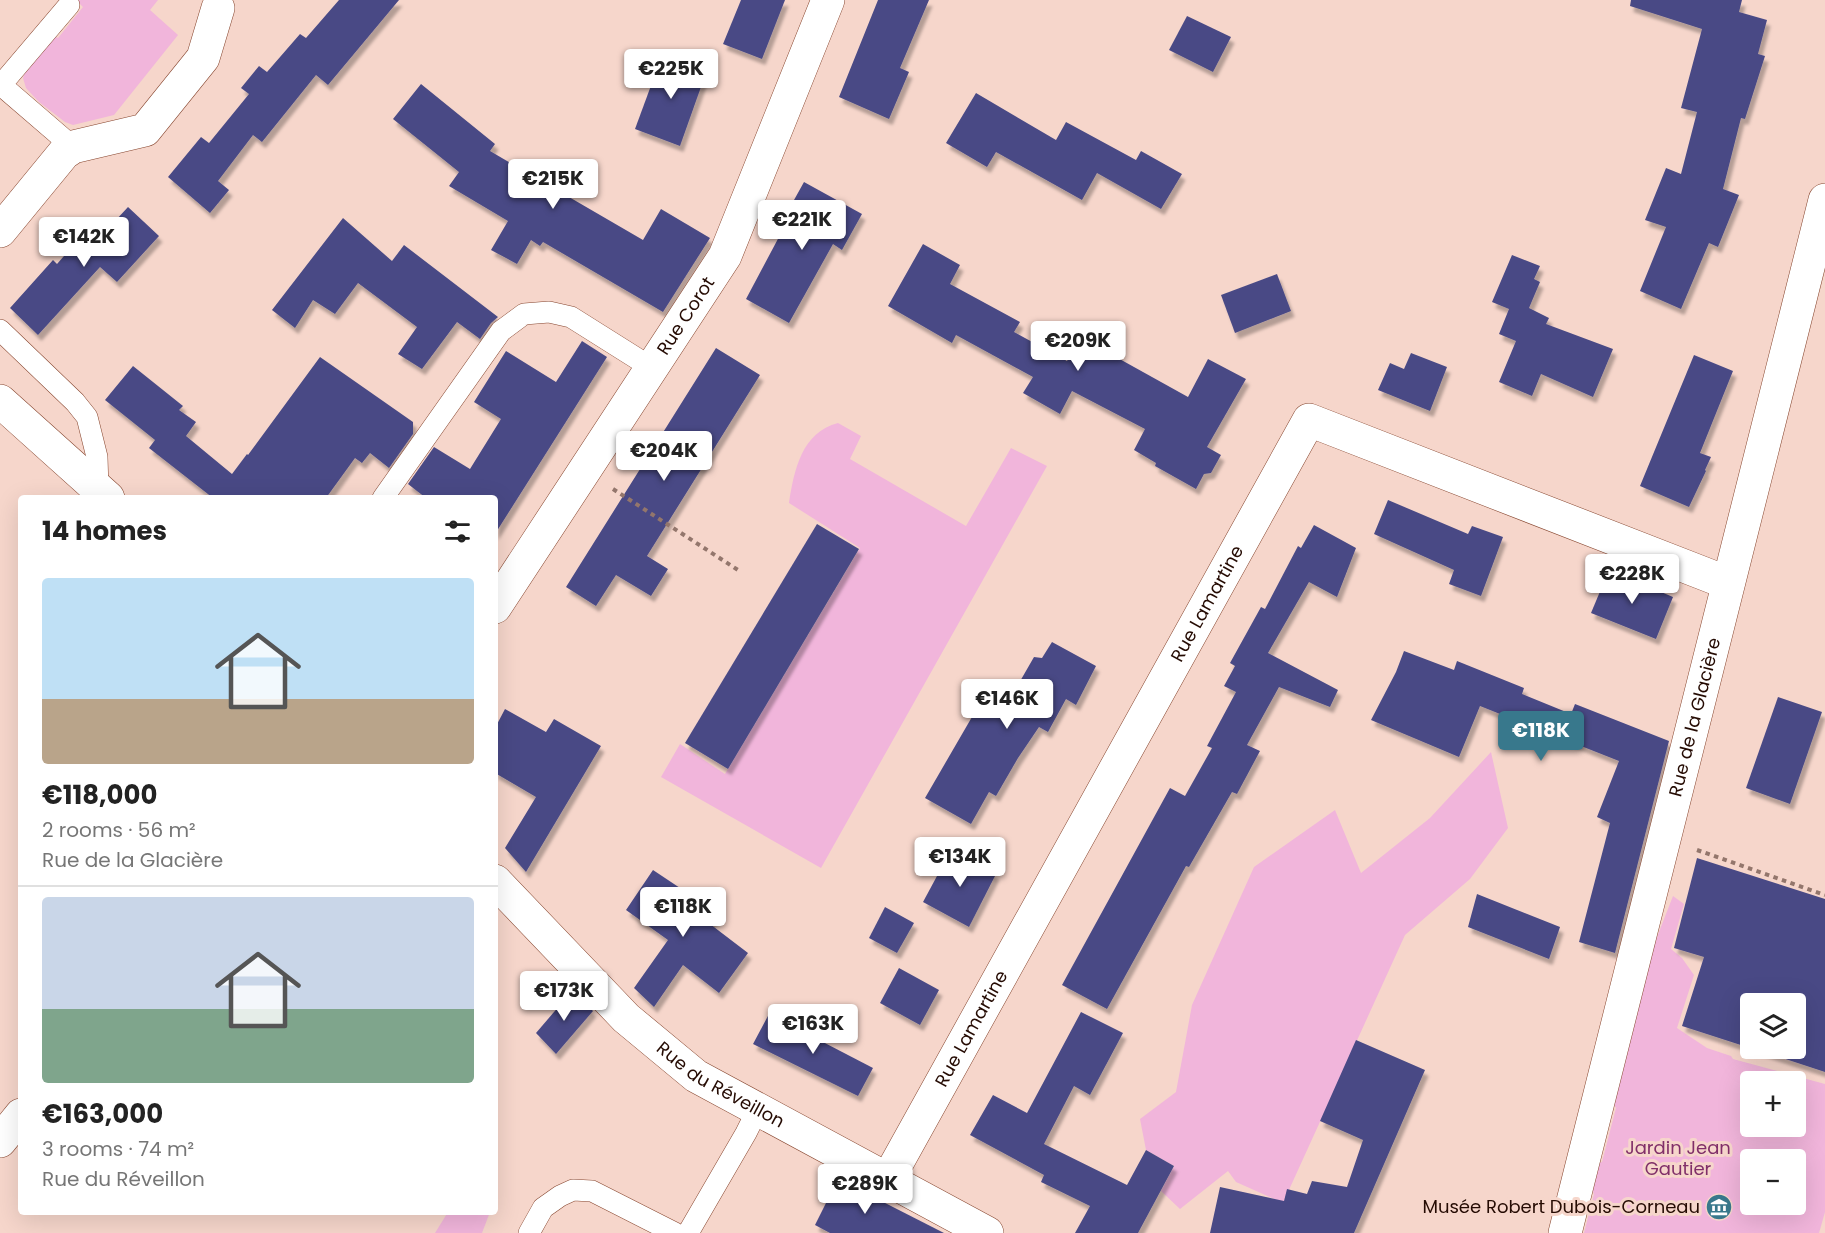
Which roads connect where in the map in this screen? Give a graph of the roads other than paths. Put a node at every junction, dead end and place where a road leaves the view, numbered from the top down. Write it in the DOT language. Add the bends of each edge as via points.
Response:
graph roads {
  1 [pos="828,0"];
  2 [pos="69,5"];
  3 [pos="218,8"];
  4 [pos="73,147"];
  5 [pos="1825,200"];
  6 [pos="0,231"];
  7 [pos="0,330"];
  8 [pos="652,368"];
  9 [pos="0,401"];
  10 [pos="103,494"];
  11 [pos="385,495"];
  12 [pos="1728,583"];
  13 [pos="498,602"];
  14 [pos="498,884"];
  15 [pos="758,1109"];
  16 [pos="18,1119"];
  17 [pos="0,1141"];
  18 [pos="888,1179"];
  19 [pos="529,1233"];
  20 [pos="675,1233"];
  21 [pos="688,1233"];
  22 [pos="987,1233"];
  23 [pos="1565,1233"];
  1 -- 8 [label="street, Rue Corot" via="725,256"];
  2 -- 4 [label="lane" via="1,85"];
  3 -- 4 [label="street" via="203,58 145,130"];
  4 -- 6 [label="street"];
  5 -- 12 [label="street, Rue de la Glacière"];
  7 -- 10 [label="lane" via="87,417"];
  8 -- 11 [label="lane" via="571,316 549,312 524,314 501,331"];
  8 -- 13 [label="street, Rue Corot"];
  9 -- 10 [label="street"];
  12 -- 18 [label="street, Rue Lamartine" via="1309,420"];
  12 -- 23 [label="street, Rue de la Glacière"];
  14 -- 15 [label="street, Rue du Réveillon" via="626,1018 696,1076"];
  15 -- 18 [label="street, Rue du Réveillon"];
  15 -- 21 [label="lane"];
  16 -- 17 [label="street"];
  18 -- 22 [label="street, Rue du Réveillon"];
  19 -- 20 [label="lane" via="543,1208 573,1190 592,1191"];
}
